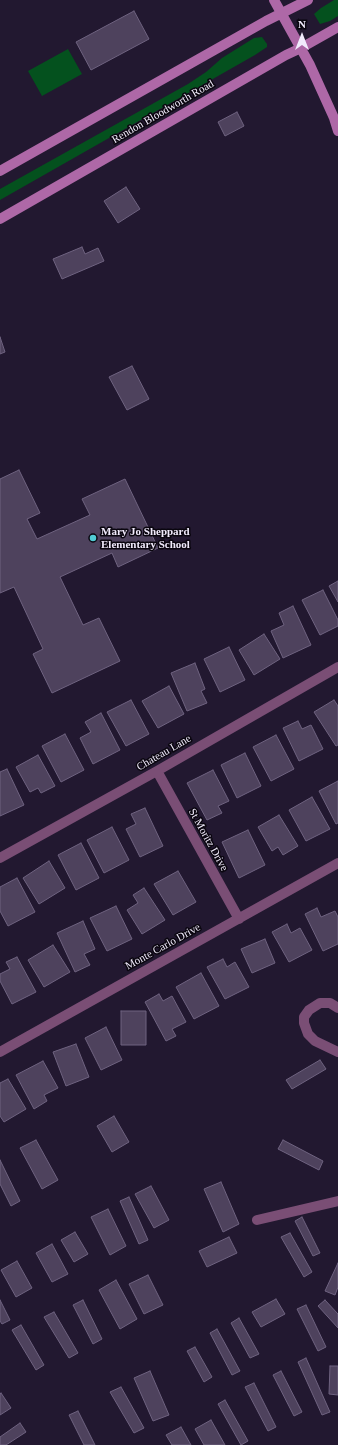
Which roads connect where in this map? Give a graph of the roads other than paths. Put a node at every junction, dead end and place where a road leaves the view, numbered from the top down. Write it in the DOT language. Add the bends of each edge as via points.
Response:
graph roads {
  1 [pos="274,0"];
  2 [pos="308,0"];
  3 [pos="282,13"];
  4 [pos="338,27"];
  5 [pos="301,48"];
  6 [pos="338,131"];
  7 [pos="0,171"];
  8 [pos="0,219"];
  9 [pos="338,667"];
  10 [pos="157,771"];
  11 [pos="0,858"];
  12 [pos="338,863"];
  13 [pos="239,919"];
  14 [pos="338,1008"];
  15 [pos="0,1052"];
  16 [pos="338,1052"];
  17 [pos="338,1201"];
  18 [pos="258,1220"];
  1 -- 3 [label="main road"];
  2 -- 3 [label="main road"];
  3 -- 5 [label="main road"];
  3 -- 7 [label="main road"];
  4 -- 5 [label="main road, Rendon Bloodworth Road"];
  5 -- 6 [label="main road"];
  5 -- 8 [label="main road, Rendon Bloodworth Road"];
  9 -- 10 [label="street, Chateau Lane"];
  10 -- 11 [label="street, Chateau Lane"];
  10 -- 13 [label="street, St Moritz Drive"];
  12 -- 13 [label="street, Monte Carlo Drive"];
  13 -- 15 [label="street, Monte Carlo Drive"];
  14 -- 16 [label="street" via="330,1003 320,1003 309,1010 304,1017 304,1023 308,1034 315,1041"];
  17 -- 18 [label="street"];
}
